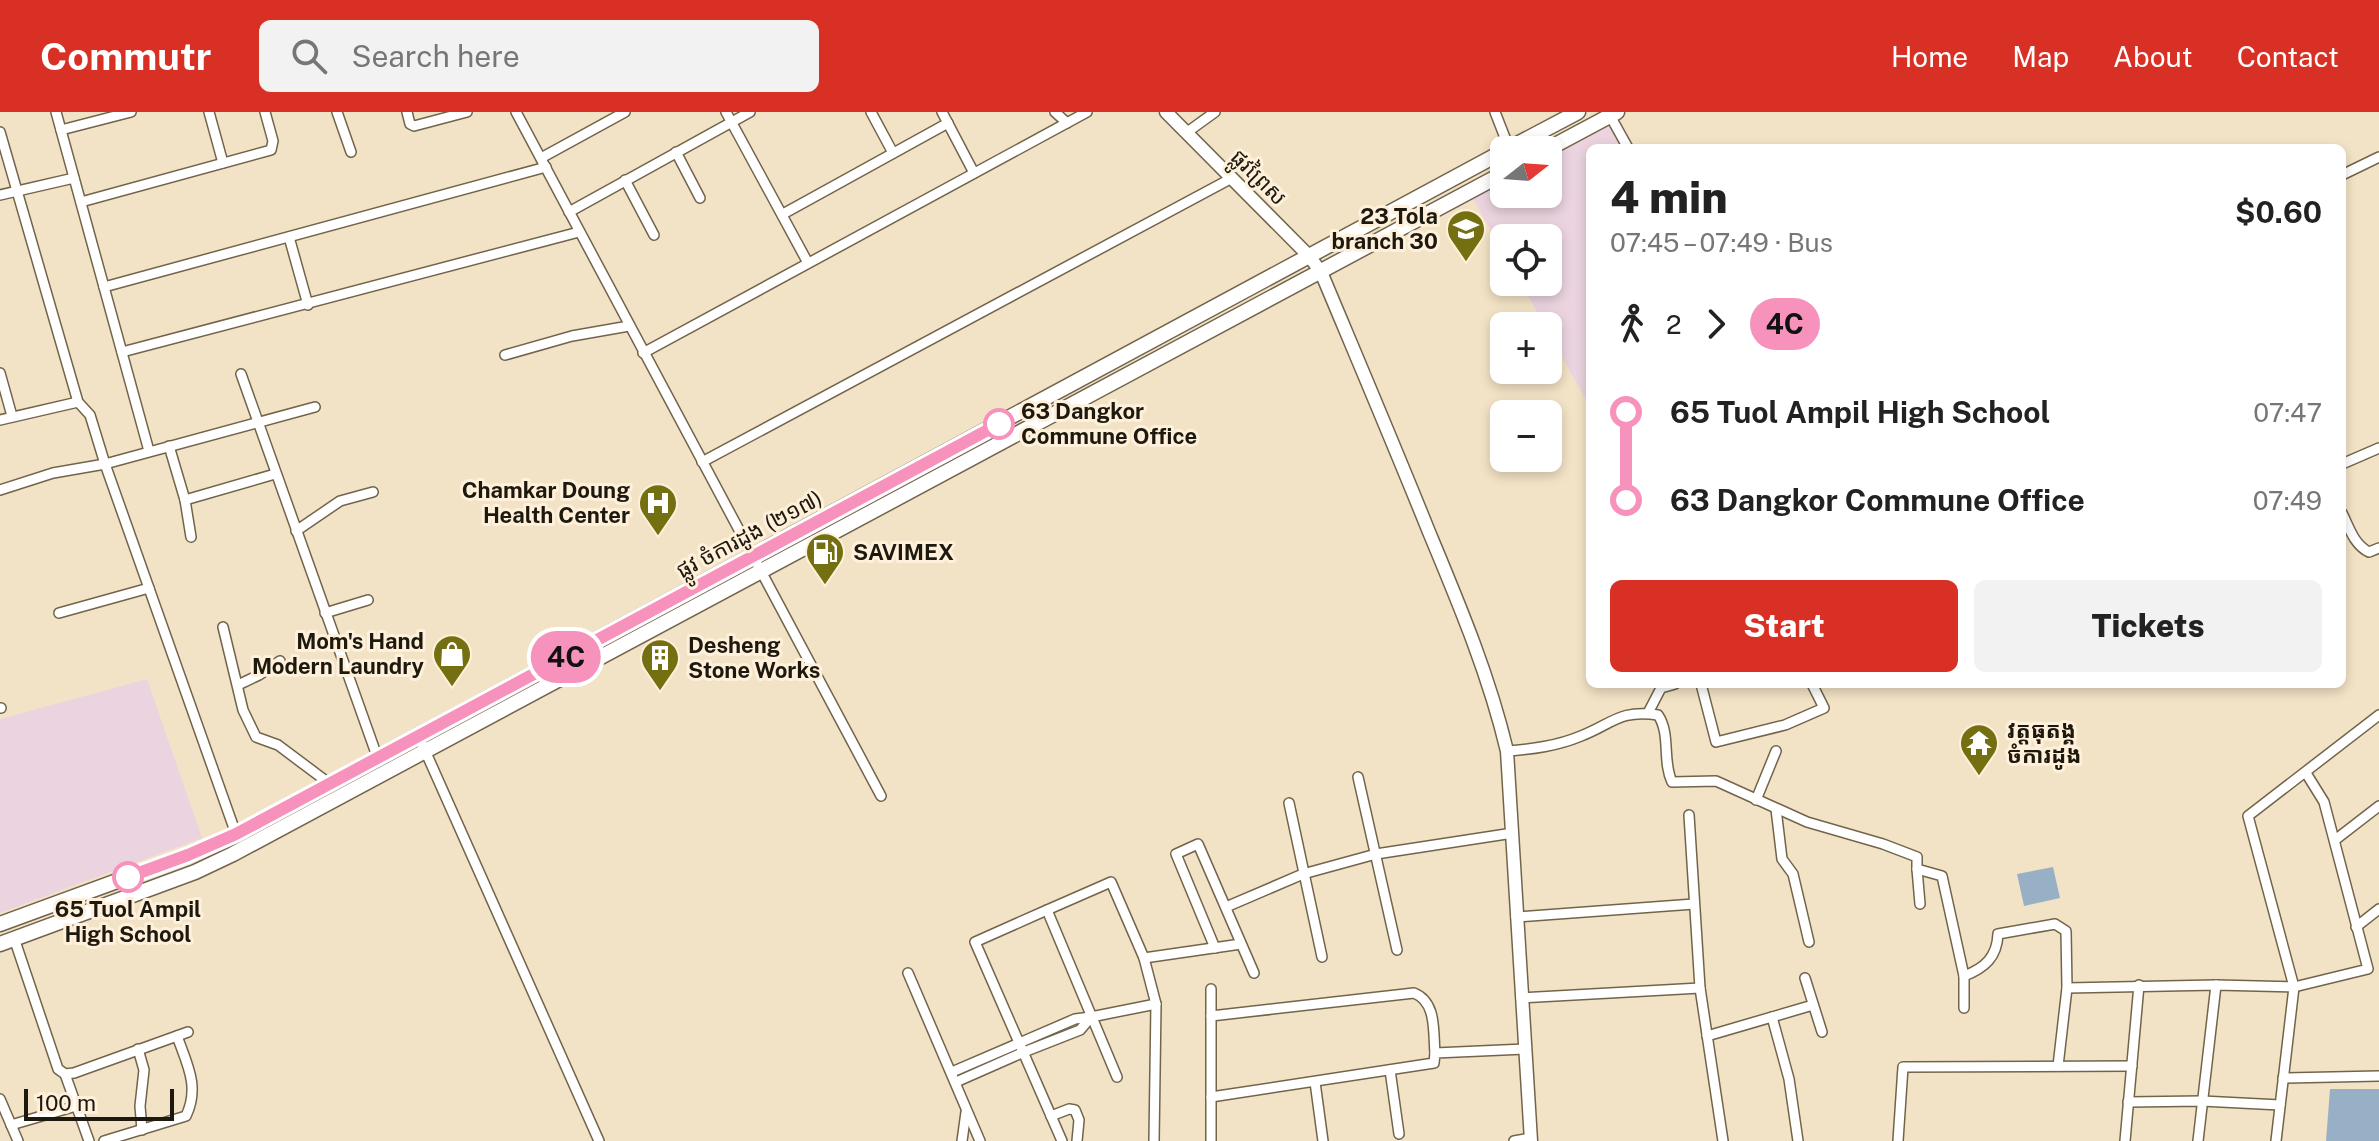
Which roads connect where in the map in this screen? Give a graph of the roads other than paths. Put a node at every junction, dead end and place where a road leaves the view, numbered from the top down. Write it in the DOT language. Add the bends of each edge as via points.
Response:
graph roads {
  1 [pos="56,112"];
  2 [pos="131,112"];
  3 [pos="209,112"];
  4 [pos="265,112"];
  5 [pos="337,112"];
  6 [pos="407,112"];
  7 [pos="467,112"];
  8 [pos="516,112"];
  9 [pos="625,112"];
  10 [pos="726,112"];
  11 [pos="750,112"];
  12 [pos="871,112"];
  13 [pos="942,112"];
  14 [pos="1055,112"];
  15 [pos="1087,112"];
  16 [pos="1166,112"];
  17 [pos="1215,112"];
  18 [pos="1495,112"];
  19 [pos="1578,112"];
  20 [pos="1612,113"];
  21 [pos="731,122"];
  22 [pos="948,123"];
  23 [pos="1067,123"];
  24 [pos="61,130"];
  25 [pos="0,132"];
  26 [pos="1186,133"];
  27 [pos="1502,136"];
  28 [pos="1533,136"];
  29 [pos="1562,141"];
  30 [pos="1626,144"];
  31 [pos="351,152"];
  32 [pos="676,152"];
  33 [pos="893,153"];
  34 [pos="2379,157"];
  35 [pos="1490,159"];
  36 [pos="223,163"];
  37 [pos="544,163"];
  38 [pos="974,173"];
  39 [pos="2346,173"];
  40 [pos="74,178"];
  41 [pos="1232,178"];
  42 [pos="625,180"];
  43 [pos="1490,181"];
  44 [pos="17,191"];
  45 [pos="0,195"];
  46 [pos="700,198"];
  47 [pos="81,202"];
  48 [pos="569,212"];
  49 [pos="783,214"];
  50 [pos="579,232"];
  51 [pos="654,235"];
  52 [pos="289,237"];
  53 [pos="1309,256"];
  54 [pos="808,263"];
  55 [pos="1321,272"];
  56 [pos="104,287"];
  57 [pos="308,305"];
  58 [pos="629,326"];
  59 [pos="122,352"];
  60 [pos="643,353"];
  61 [pos="505,355"];
  62 [pos="0,373"];
  63 [pos="241,374"];
  64 [pos="78,402"];
  65 [pos="315,407"];
  66 [pos="12,416"];
  67 [pos="0,420"];
  68 [pos="257,423"];
  69 [pos="169,446"];
  70 [pos="2379,448"];
  71 [pos="149,451"];
  72 [pos="702,462"];
  73 [pos="2346,462"];
  74 [pos="105,464"];
  75 [pos="275,474"];
  76 [pos="0,490"];
  77 [pos="373,492"];
  78 [pos="185,500"];
  79 [pos="2346,520"];
  80 [pos="296,531"];
  81 [pos="191,537"];
  82 [pos="2379,548"];
  83 [pos="753,557"];
  84 [pos="761,572"];
  85 [pos="149,588"];
  86 [pos="368,600"];
  87 [pos="59,613"];
  88 [pos="325,613"];
  89 [pos="223,627"];
  90 [pos="280,661"];
  91 [pos="238,685"];
  92 [pos="1661,688"];
  93 [pos="1702,688"];
  94 [pos="1814,688"];
  95 [pos="1648,713"];
  96 [pos="2379,715"];
  97 [pos="419,737"];
  98 [pos="1507,751"];
  99 [pos="1776,751"];
  100 [pos="426,752"];
  101 [pos="378,759"];
  102 [pos="2306,773"];
  103 [pos="1358,777"];
  104 [pos="330,784"];
  105 [pos="881,796"];
  106 [pos="1756,800"];
  107 [pos="1289,803"];
  108 [pos="2379,806"];
  109 [pos="1776,809"];
  110 [pos="1689,815"];
  111 [pos="1513,833"];
  112 [pos="236,834"];
  113 [pos="2335,840"];
  114 [pos="1376,854"];
  115 [pos="1917,869"];
  116 [pos="1303,874"];
  117 [pos="110,883"];
  118 [pos="116,900"];
  119 [pos="1694,904"];
  120 [pos="1920,904"];
  121 [pos="1226,907"];
  122 [pos="2379,909"];
  123 [pos="1047,910"];
  124 [pos="1516,917"];
  125 [pos="0,924"];
  126 [pos="2356,927"];
  127 [pos="7,941"];
  128 [pos="1809,942"];
  129 [pos="1241,944"];
  130 [pos="1215,948"];
  131 [pos="1397,950"];
  132 [pos="1322,957"];
  133 [pos="1144,958"];
  134 [pos="908,973"];
  135 [pos="1254,973"];
  136 [pos="1964,976"];
  137 [pos="1805,978"];
  138 [pos="2139,985"];
  139 [pos="2216,985"];
  140 [pos="2294,987"];
  141 [pos="1700,988"];
  142 [pos="2067,988"];
  143 [pos="1211,989"];
  144 [pos="1521,998"];
  145 [pos="1156,1004"];
  146 [pos="1813,1005"];
  147 [pos="1964,1008"];
  148 [pos="1211,1016"];
  149 [pos="1091,1017"];
  150 [pos="1772,1017"];
  151 [pos="188,1032"];
  152 [pos="1822,1032"];
  153 [pos="177,1036"];
  154 [pos="1707,1036"];
  155 [pos="1022,1047"];
  156 [pos="138,1049"];
  157 [pos="1525,1049"];
  158 [pos="1435,1053"];
  159 [pos="2058,1066"];
  160 [pos="2132,1066"];
  161 [pos="1390,1070"];
  162 [pos="65,1074"];
  163 [pos="2379,1076"];
  164 [pos="954,1077"];
  165 [pos="1117,1077"];
  166 [pos="2283,1078"];
  167 [pos="1315,1082"];
  168 [pos="1211,1097"];
  169 [pos="0,1099"];
  170 [pos="2202,1101"];
  171 [pos="2128,1102"];
  172 [pos="2280,1105"];
  173 [pos="76,1106"];
  174 [pos="966,1108"];
  175 [pos="1051,1116"];
  176 [pos="11,1125"];
  177 [pos="142,1130"];
  178 [pos="1399,1134"];
  179 [pos="1531,1140"];
  180 [pos="18,1141"];
  181 [pos="89,1141"];
  182 [pos="104,1141"];
  183 [pos="599,1141"];
  184 [pos="962,1141"];
  185 [pos="980,1141"];
  186 [pos="1062,1141"];
  187 [pos="1077,1141"];
  188 [pos="1154,1141"];
  189 [pos="1211,1141"];
  190 [pos="1323,1141"];
  191 [pos="1514,1141"];
  192 [pos="1723,1141"];
  193 [pos="1798,1141"];
  194 [pos="1898,1141"];
  195 [pos="2125,1141"];
  196 [pos="2198,1141"];
  197 [pos="2276,1141"];
  1 -- 24 [label="street"];
  2 -- 24 [label="street"];
  3 -- 36 [label="street"];
  4 -- 36 [label="street" via="271,150"];
  5 -- 31 [label="street"];
  6 -- 7 [label="street" via="416,126"];
  8 -- 37 [label="street"];
  9 -- 37 [label="street"];
  10 -- 21 [label="street"];
  11 -- 21 [label="street"];
  12 -- 33 [label="street"];
  13 -- 22 [label="street"];
  14 -- 23 [label="street"];
  15 -- 23 [label="street"];
  16 -- 26 [label="street, ផ្លូវព្រៃស"];
  17 -- 26 [label="street"];
  18 -- 27 [label="street"];
  19 -- 28 [label="main road, ផ្លូវ ចំការដូង (២១៧)"];
  20 -- 29 [label="main road"];
  20 -- 30 [label="street"];
  21 -- 32 [label="street"];
  21 -- 49 [label="street"];
  22 -- 33 [label="street"];
  22 -- 38 [label="street"];
  23 -- 38 [label="street"];
  24 -- 40 [label="street"];
  25 -- 44 [label="street"];
  26 -- 41 [label="street, ផ្លូវព្រៃស"];
  32 -- 42 [label="street"];
  32 -- 46 [label="street"];
  33 -- 49 [label="street"];
  34 -- 39 [label="street"];
  35 -- 53 [label="main road, ផ្លូវ ចំការដូង (២១៧)"];
  36 -- 47 [label="street"];
  37 -- 48 [label="street"];
  37 -- 52 [label="street"];
  38 -- 54 [label="street"];
  40 -- 44 [label="street"];
  40 -- 47 [label="street"];
  41 -- 53 [label="street, ផ្លូវព្រៃស"];
  41 -- 72 [label="street"];
  42 -- 48 [label="street"];
  42 -- 51 [label="street"];
  43 -- 55 [label="main road, ផ្លូវ ចំការដូង (២១៧)"];
  44 -- 45 [label="street"];
  44 -- 64 [label="street"];
  47 -- 56 [label="street"];
  48 -- 50 [label="street"];
  49 -- 54 [label="street"];
  50 -- 57 [label="street"];
  50 -- 58 [label="street"];
  52 -- 56 [label="street"];
  52 -- 57 [label="street"];
  53 -- 55 [label="street, ផ្លូវព្រៃស"];
  53 -- 83 [label="main road, ផ្លូវ ចំការដូង (២១៧)"];
  54 -- 60 [label="street"];
  55 -- 84 [label="main road, ផ្លូវ ចំការដូង (២១៧)"];
  55 -- 98 [label="street, ផ្លូវព្រៃស" via="1461,609"];
  56 -- 59 [label="street"];
  57 -- 59 [label="street"];
  58 -- 60 [label="street"];
  58 -- 61 [label="street"];
  59 -- 71 [label="street"];
  60 -- 72 [label="street"];
  62 -- 66 [label="street"];
  63 -- 68 [label="street"];
  64 -- 66 [label="street"];
  64 -- 74 [label="street" via="90,415"];
  65 -- 68 [label="street"];
  66 -- 67 [label="street"];
  68 -- 69 [label="street"];
  68 -- 75 [label="street"];
  69 -- 71 [label="street"];
  69 -- 78 [label="street"];
  70 -- 73 [label="street"];
  71 -- 74 [label="street"];
  72 -- 83 [label="street"];
  74 -- 76 [label="street"];
  74 -- 85 [label="street"];
  75 -- 78 [label="street"];
  75 -- 80 [label="street"];
  77 -- 80 [label="street" via="340,501"];
  78 -- 81 [label="street"];
  79 -- 82 [label="street" via="2361,548"];
  80 -- 88 [label="street"];
  83 -- 84 [label="street"];
  83 -- 97 [label="main road, ផ្លូវ ចំការដូង (២១៧)"];
  84 -- 100 [label="main road, ផ្លូវ ចំការដូង (២១៧)"];
  84 -- 105 [label="street"];
  85 -- 87 [label="street"];
  85 -- 112 [label="street"];
  86 -- 88 [label="street"];
  88 -- 101 [label="street"];
  89 -- 91 [label="street"];
  90 -- 91 [label="street"];
  91 -- 104 [label="street" via="256,737 278,745"];
  92 -- 95 [label="street"];
  93 -- 94 [label="street" via="1716,742 1785,725 1824,708"];
  95 -- 98 [label="street" via="1618,716 1559,744"];
  95 -- 106 [label="street" via="1661,719 1672,782 1716,781"];
  96 -- 102 [label="street"];
  97 -- 100 [label="street"];
  97 -- 101 [label="main road, ផ្លូវ ចំការដូង (២១៧)"];
  98 -- 111 [label="street, ផ្លូវព្រៃស"];
  99 -- 106 [label="street"];
  100 -- 118 [label="main road, ផ្លូវ ចំការដូង (២១៧)" via="233,854"];
  100 -- 183 [label="street"];
  101 -- 104 [label="main road, ផ្លូវ ចំការដូង (២១៧)"];
  102 -- 113 [label="street" via="2324,802"];
  102 -- 140 [label="street" via="2248,816"];
  103 -- 114 [label="street"];
  104 -- 112 [label="main road, ផ្លូវ ចំការដូង (២១៧)"];
  106 -- 109 [label="street"];
  107 -- 116 [label="street"];
  108 -- 113 [label="street"];
  109 -- 115 [label="street" via="1917,857"];
  109 -- 128 [label="street" via="1782,859 1793,874"];
  110 -- 119 [label="street"];
  111 -- 114 [label="street"];
  111 -- 124 [label="street, ផ្លូវព្រៃស"];
  112 -- 117 [label="main road, ផ្លូវ ចំការដូង (២១៧)"];
  113 -- 126 [label="street"];
  114 -- 116 [label="street"];
  114 -- 131 [label="street"];
  115 -- 120 [label="street"];
  115 -- 136 [label="street" via="1942,876"];
  116 -- 121 [label="street"];
  116 -- 132 [label="street"];
  117 -- 118 [label="main road"];
  117 -- 125 [label="main road, ផ្លូវ ចំការដូង (២១៧)"];
  118 -- 127 [label="main road, ផ្លូវ ចំការដូង (២១៧)"];
  119 -- 124 [label="street"];
  119 -- 141 [label="street"];
  121 -- 129 [label="street"];
  121 -- 130 [label="street" via="1198,844 1176,854"];
  122 -- 126 [label="street"];
  123 -- 133 [label="street" via="1111,882"];
  123 -- 149 [label="street"];
  123 -- 155 [label="street" via="975,942"];
  124 -- 144 [label="street, ផ្លូវព្រៃស"];
  126 -- 140 [label="street" via="2368,969"];
  127 -- 162 [label="street" via="58,1069"];
  129 -- 130 [label="street"];
  129 -- 135 [label="street"];
  130 -- 133 [label="street"];
  133 -- 145 [label="street"];
  134 -- 164 [label="street"];
  136 -- 142 [label="street" via="1989,961 1998,934 2055,924 2066,931"];
  136 -- 147 [label="street"];
  137 -- 146 [label="street"];
  138 -- 139 [label="street"];
  138 -- 142 [label="street"];
  138 -- 160 [label="street"];
  139 -- 140 [label="street"];
  139 -- 170 [label="street"];
  140 -- 166 [label="street"];
  141 -- 144 [label="street"];
  141 -- 154 [label="street"];
  142 -- 159 [label="street"];
  143 -- 148 [label="street"];
  144 -- 157 [label="street, ផ្លូវព្រៃស"];
  145 -- 149 [label="street"];
  145 -- 188 [label="street"];
  146 -- 150 [label="street"];
  146 -- 152 [label="street"];
  148 -- 158 [label="street" via="1414,993 1429,1004"];
  148 -- 168 [label="street"];
  149 -- 155 [label="street" via="1075,1019"];
  149 -- 165 [label="street"];
  150 -- 154 [label="street"];
  150 -- 193 [label="street"];
  151 -- 153 [label="street"];
  153 -- 156 [label="street"];
  153 -- 177 [label="street" via="194,1088 191,1108 178,1120"];
  154 -- 192 [label="street"];
  155 -- 164 [label="street"];
  155 -- 175 [label="street"];
  156 -- 162 [label="street"];
  156 -- 177 [label="street" via="144,1070"];
  157 -- 158 [label="street"];
  157 -- 179 [label="street, ផ្លូវព្រៃស"];
  158 -- 161 [label="street" via="1434,1063"];
  159 -- 160 [label="street"];
  159 -- 194 [label="street" via="1903,1067"];
  160 -- 171 [label="street"];
  161 -- 167 [label="street"];
  161 -- 178 [label="street"];
  162 -- 173 [label="street"];
  163 -- 166 [label="street"];
  164 -- 174 [label="street"];
  166 -- 172 [label="street"];
  167 -- 168 [label="street"];
  167 -- 190 [label="street"];
  168 -- 189 [label="street"];
  169 -- 176 [label="street"];
  170 -- 171 [label="street"];
  170 -- 172 [label="street"];
  170 -- 196 [label="street"];
  171 -- 195 [label="street"];
  172 -- 197 [label="street"];
  173 -- 176 [label="street"];
  173 -- 181 [label="street"];
  174 -- 184 [label="street"];
  174 -- 185 [label="street"];
  175 -- 186 [label="street"];
  175 -- 187 [label="street" via="1075,1110"];
  176 -- 180 [label="street"];
  177 -- 182 [label="street"];
  179 -- 191 [label="street"];
}
